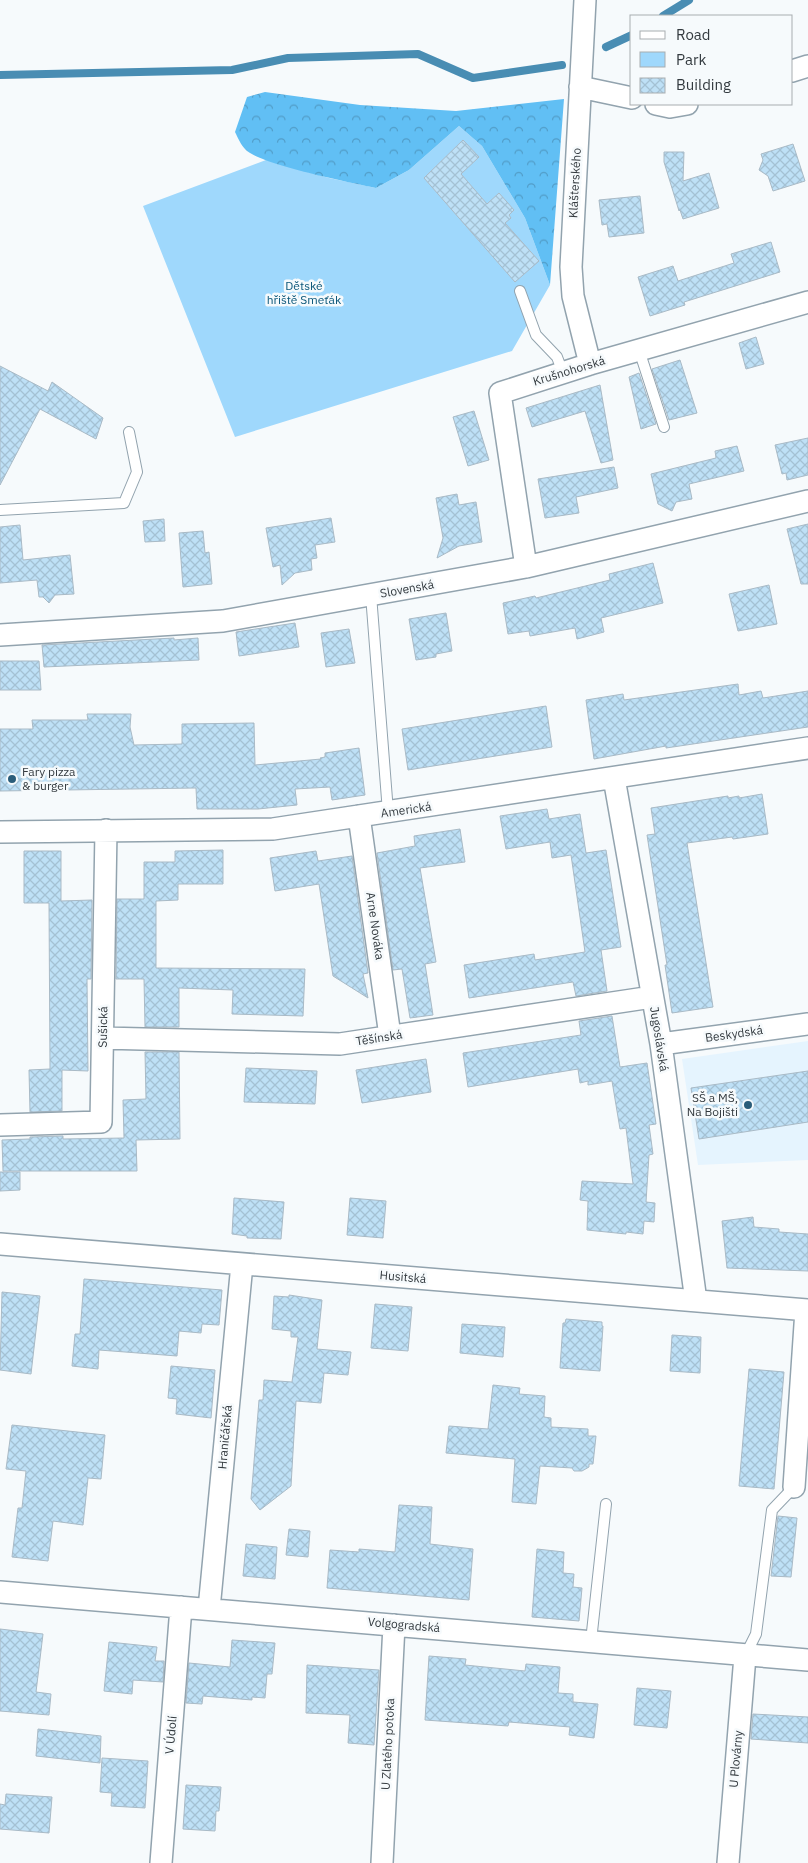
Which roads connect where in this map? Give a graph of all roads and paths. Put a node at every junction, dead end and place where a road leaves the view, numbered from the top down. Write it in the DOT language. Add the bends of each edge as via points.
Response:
graph roads {
  1 [pos="585,0"];
  2 [pos="808,66"];
  3 [pos="793,71"];
  4 [pos="580,87"];
  5 [pos="630,98"];
  6 [pos="661,105"];
  7 [pos="681,105"];
  8 [pos="520,291"];
  9 [pos="808,302"];
  10 [pos="639,350"];
  11 [pos="590,364"];
  12 [pos="563,373"];
  13 [pos="664,427"];
  14 [pos="129,432"];
  15 [pos="808,501"];
  16 [pos="0,510"];
  17 [pos="526,568"];
  18 [pos="371,595"];
  19 [pos="0,635"];
  20 [pos="808,748"];
  21 [pos="614,778"];
  22 [pos="388,812"];
  23 [pos="359,816"];
  24 [pos="106,830"];
  25 [pos="0,832"];
  26 [pos="652,997"];
  27 [pos="808,1024"];
  28 [pos="390,1036"];
  29 [pos="103,1038"];
  30 [pos="660,1044"];
  31 [pos="0,1125"];
  32 [pos="0,1244"];
  33 [pos="242,1264"];
  34 [pos="696,1301"];
  35 [pos="807,1310"];
  36 [pos="794,1487"];
  37 [pos="606,1504"];
  38 [pos="0,1592"];
  39 [pos="181,1607"];
  40 [pos="209,1609"];
  41 [pos="394,1625"];
  42 [pos="592,1641"];
  43 [pos="745,1656"];
  44 [pos="808,1660"];
  45 [pos="161,1863"];
  46 [pos="382,1863"];
  47 [pos="728,1863"];
  1 -- 4 [label="street, Klášterského"];
  2 -- 3 [label="street"];
  4 -- 5 [label="street"];
  4 -- 11 [label="street, Klášterského" via="571,267 573,296"];
  6 -- 7 [label="street"];
  8 -- 12 [label="lane" via="536,335 557,357"];
  9 -- 10 [label="street, Krušnohorská"];
  10 -- 11 [label="street, Krušnohorská"];
  10 -- 13 [label="lane"];
  11 -- 12 [label="street, Krušnohorská"];
  12 -- 17 [label="street, Krušnohorská" via="500,393"];
  14 -- 16 [label="lane" via="137,472 124,503"];
  15 -- 17 [label="street, Slovenská"];
  17 -- 18 [label="street, Slovenská"];
  18 -- 19 [label="street, Slovenská" via="223,621"];
  18 -- 22 [label="lane"];
  20 -- 21 [label="street, Americká"];
  21 -- 22 [label="street, Americká"];
  21 -- 26 [label="street, Jugoslávská"];
  22 -- 23 [label="street, Americká"];
  23 -- 24 [label="street, Americká" via="273,829"];
  23 -- 28 [label="street, Arne Nováka"];
  24 -- 25 [label="street, Americká"];
  24 -- 29 [label="street, Sušická"];
  26 -- 28 [label="street, Těšínská"];
  26 -- 30 [label="street, Jugoslávská"];
  27 -- 30 [label="street, Beskydská"];
  28 -- 29 [label="street, Těšínská" via="340,1044"];
  29 -- 31 [label="street, Sušická" via="101,1122"];
  30 -- 34 [label="street, Jugoslávská"];
  32 -- 33 [label="street, Husitská"];
  33 -- 34 [label="street, Husitská"];
  33 -- 40 [label="street, Hraničářská"];
  34 -- 35 [label="street, Husitská"];
  35 -- 36 [label="street, Husitská"];
  36 -- 43 [label="lane" via="772,1510 756,1634"];
  37 -- 42 [label="lane"];
  38 -- 39 [label="street, Volgogradská"];
  39 -- 40 [label="street, Volgogradská"];
  39 -- 45 [label="street, V Údolí"];
  40 -- 41 [label="street, Volgogradská"];
  41 -- 42 [label="street, Volgogradská"];
  41 -- 46 [label="street, U Zlatého potoka"];
  42 -- 43 [label="street, Volgogradská"];
  43 -- 44 [label="street, Volgogradská"];
  43 -- 47 [label="street, U Plovárny"];
}
